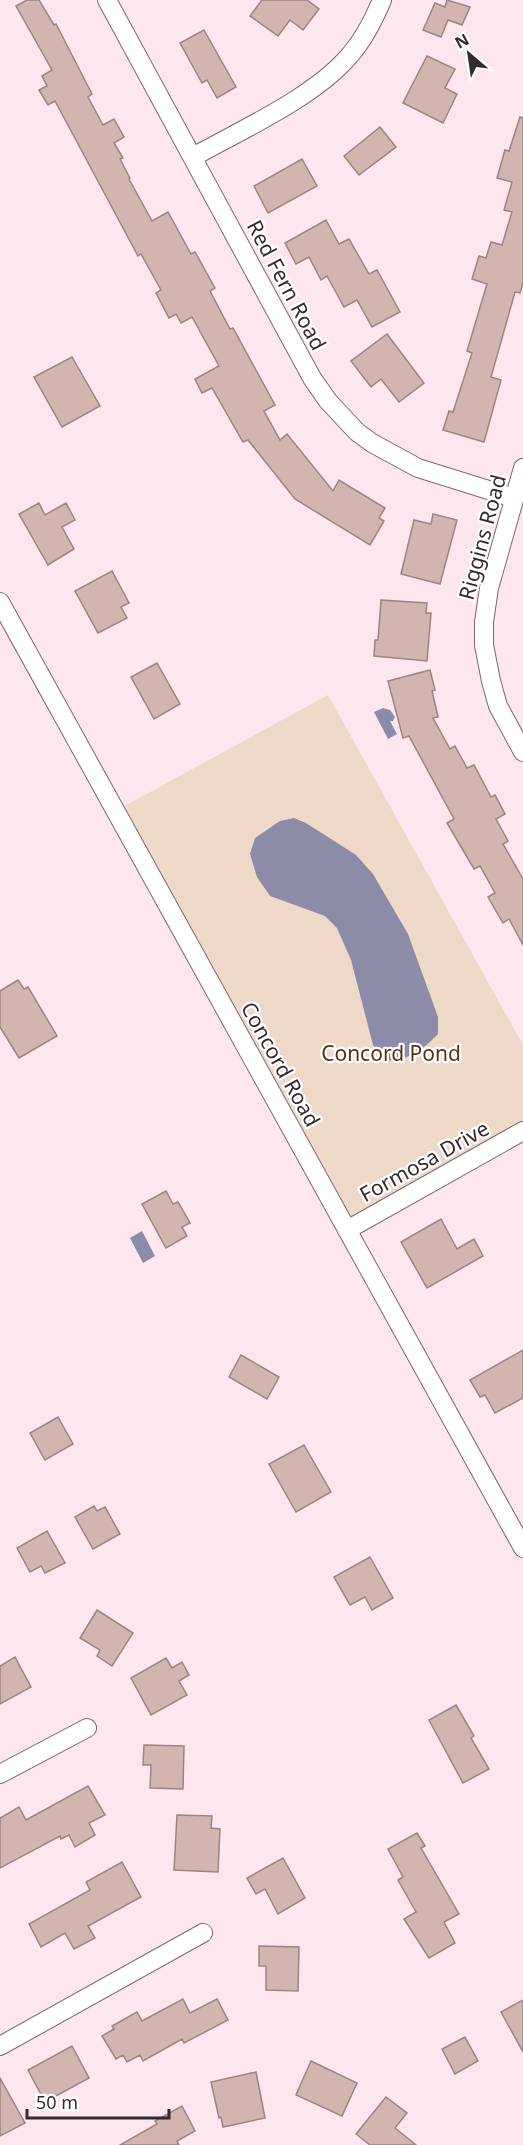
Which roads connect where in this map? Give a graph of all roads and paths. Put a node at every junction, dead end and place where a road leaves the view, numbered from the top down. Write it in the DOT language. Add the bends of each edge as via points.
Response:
graph roads {
  1 [pos="107,0"];
  2 [pos="382,0"];
  3 [pos="193,157"];
  4 [pos="523,468"];
  5 [pos="514,498"];
  6 [pos="0,602"];
  7 [pos="523,752"];
  8 [pos="523,1131"];
  9 [pos="347,1230"];
  10 [pos="523,1548"];
  11 [pos="87,1728"];
  12 [pos="0,1774"];
  13 [pos="203,1933"];
  14 [pos="0,2046"];
  1 -- 3 [label="street, Red Fern Road"];
  2 -- 3 [label="street" via="356,48 323,81"];
  3 -- 5 [label="street, Red Fern Road" via="312,378 357,432 418,468"];
  4 -- 5 [label="street, Riggins Road"];
  5 -- 7 [label="street, Riggins Road" via="489,588 484,645 498,706"];
  6 -- 9 [label="street, Concord Road"];
  8 -- 9 [label="street, Formosa Drive"];
  9 -- 10 [label="street, Concord Road"];
  11 -- 12 [label="street"];
  13 -- 14 [label="street"];
}
